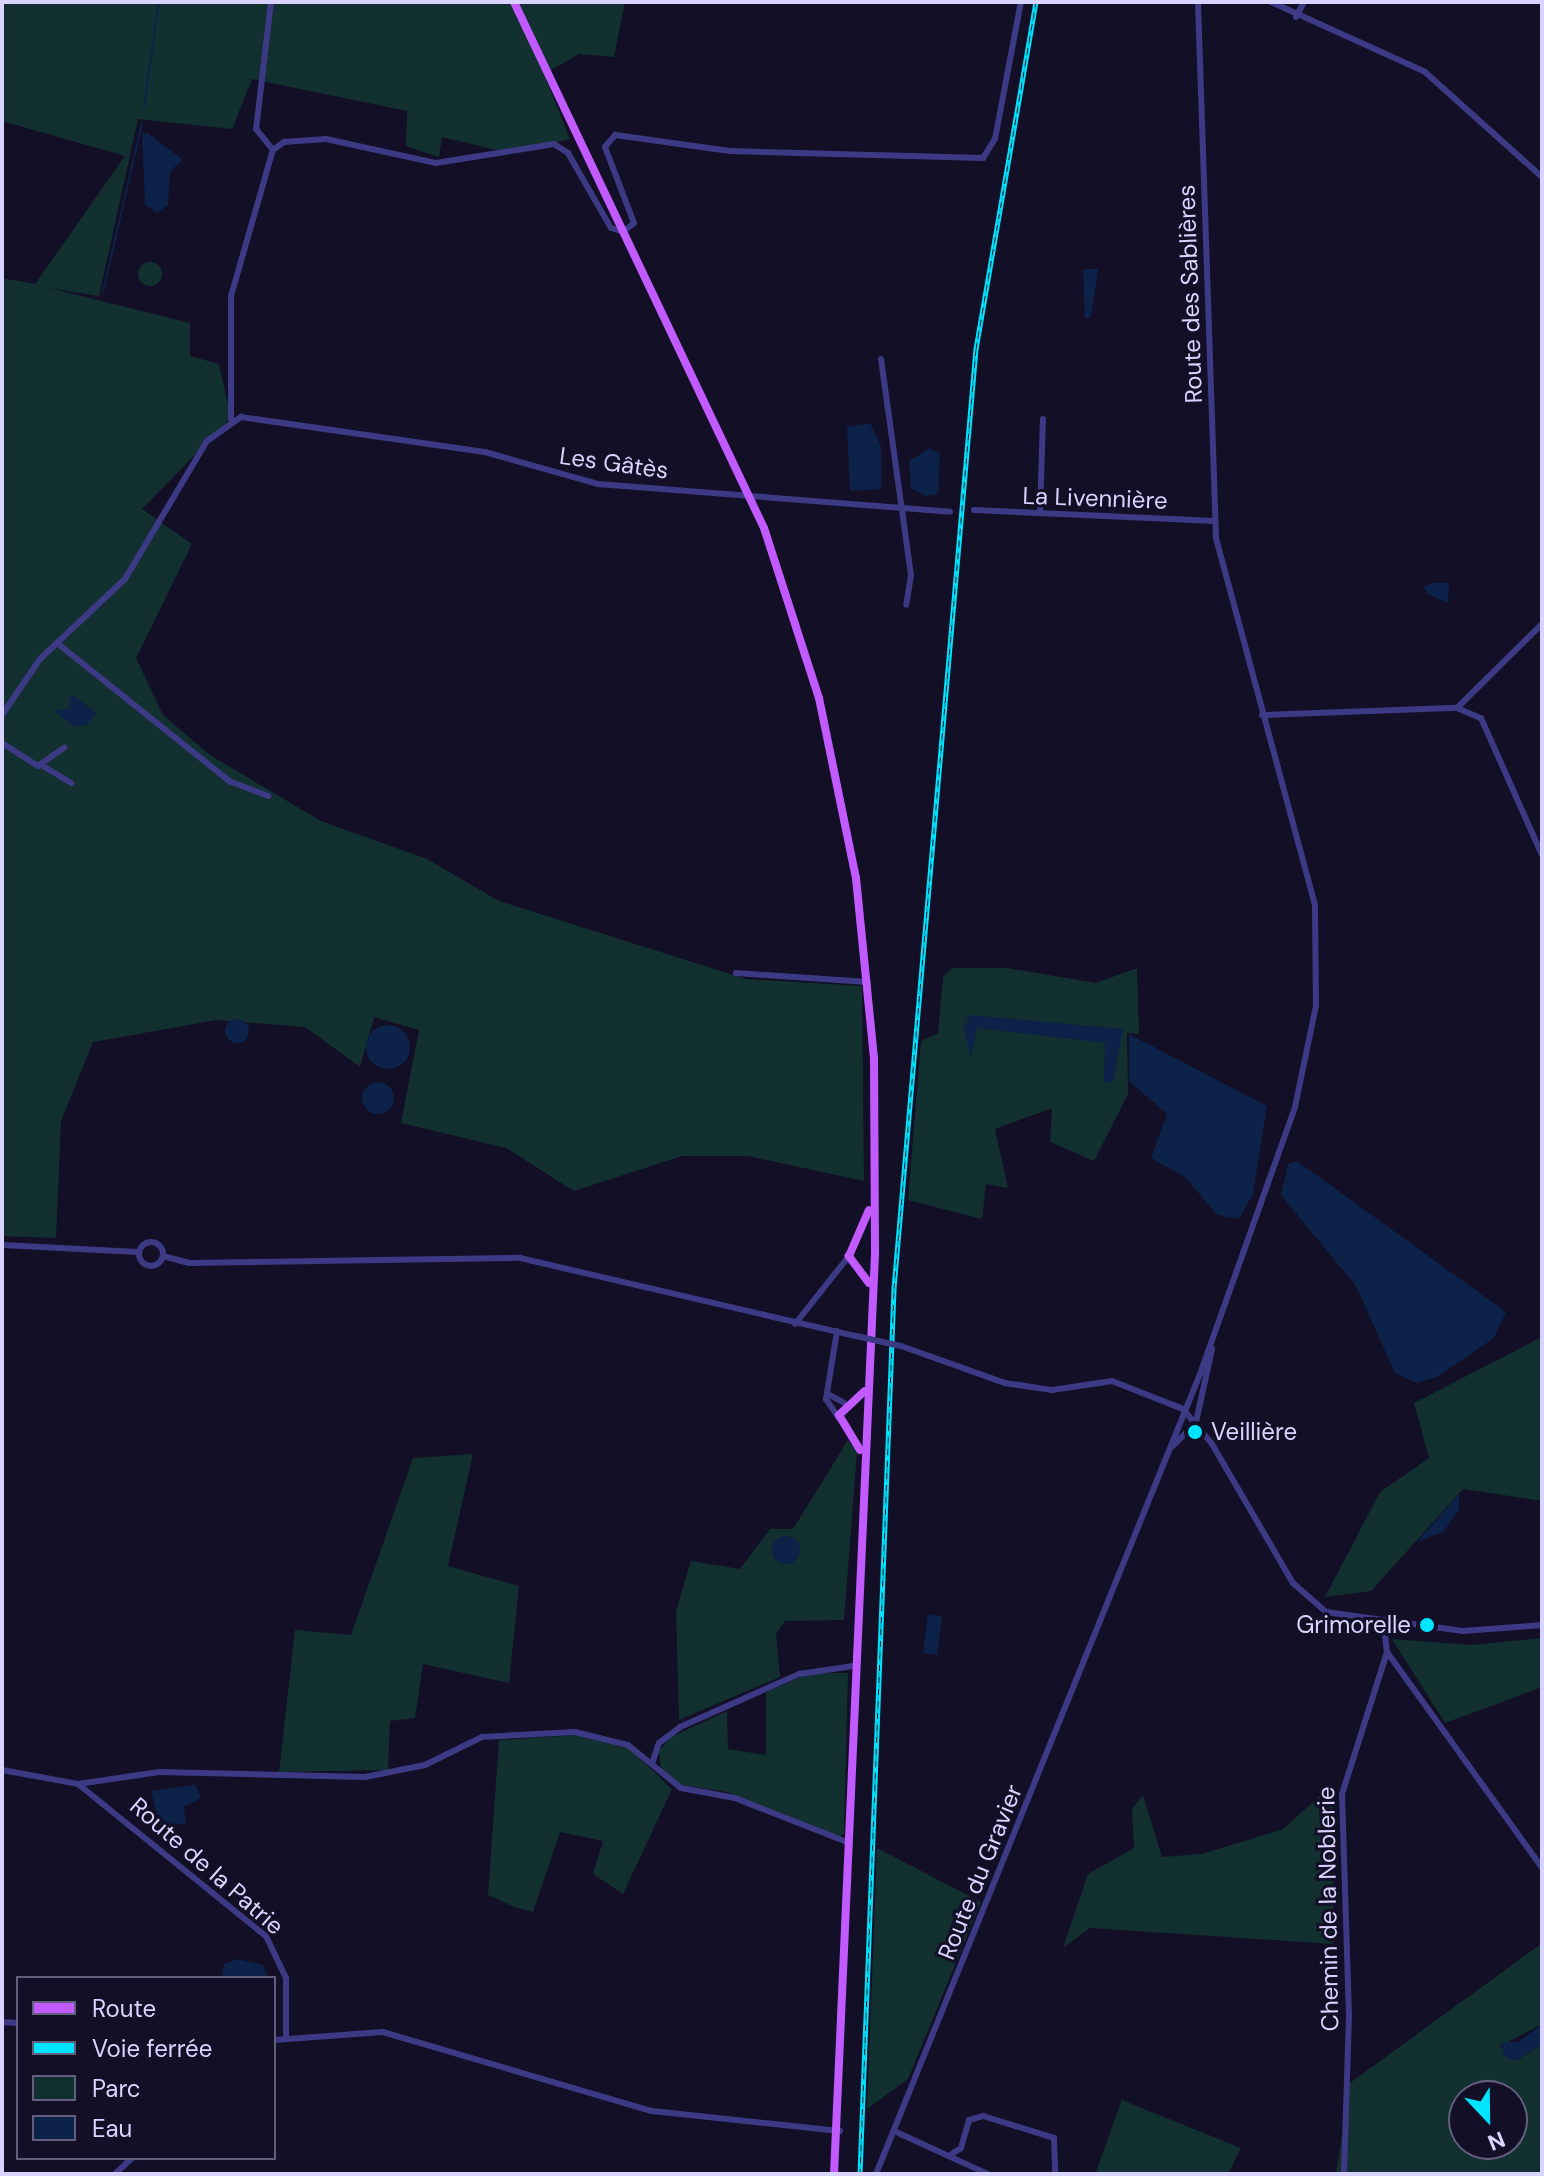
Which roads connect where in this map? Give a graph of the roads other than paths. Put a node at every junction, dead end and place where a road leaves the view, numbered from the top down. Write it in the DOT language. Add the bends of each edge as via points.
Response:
graph roads {
  1 [pos="271,2"];
  2 [pos="514,2"];
  3 [pos="1021,2"];
  4 [pos="1198,2"];
  5 [pos="1271,2"];
  6 [pos="1278,2"];
  7 [pos="1304,2"];
  8 [pos="1296,17"];
  9 [pos="273,150"];
  10 [pos="1542,177"];
  11 [pos="626,231"];
  12 [pos="881,359"];
  13 [pos="231,419"];
  14 [pos="1043,419"];
  15 [pos="741,471"];
  16 [pos="728,495"];
  17 [pos="751,496"];
  18 [pos="899,508"];
  19 [pos="974,510"];
  20 [pos="950,512"];
  21 [pos="1040,513"];
  22 [pos="1215,521"];
  23 [pos="906,605"];
  24 [pos="1542,624"];
  25 [pos="57,643"];
  26 [pos="1472,694"];
  27 [pos="1457,708"];
  28 [pos="1476,711"];
  29 [pos="2,715"];
  30 [pos="1262,715"];
  31 [pos="2,743"];
  32 [pos="64,748"];
  33 [pos="43,766"];
  34 [pos="71,783"];
  35 [pos="268,796"];
  36 [pos="1542,855"];
  37 [pos="736,973"];
  38 [pos="869,982"];
  39 [pos="875,1156"];
  40 [pos="857,1241"];
  41 [pos="2,1245"];
  42 [pos="873,1246"];
  43 [pos="138,1252"];
  44 [pos="163,1256"];
  45 [pos="849,1256"];
  46 [pos="873,1261"];
  47 [pos="857,1266"];
  48 [pos="842,1267"];
  49 [pos="869,1283"];
  50 [pos="808,1314"];
  51 [pos="795,1324"];
  52 [pos="822,1328"];
  53 [pos="837,1331"];
  54 [pos="1212,1342"];
  55 [pos="865,1391"];
  56 [pos="828,1394"];
  57 [pos="849,1402"];
  58 [pos="1183,1409"];
  59 [pos="865,1416"];
  60 [pos="839,1419"];
  61 [pos="1194,1419"];
  62 [pos="849,1427"];
  63 [pos="1169,1450"];
  64 [pos="859,1527"];
  65 [pos="1384,1625"];
  66 [pos="1542,1625"];
  67 [pos="1387,1652"];
  68 [pos="853,1666"];
  69 [pos="652,1764"];
  70 [pos="2,1770"];
  71 [pos="78,1784"];
  72 [pos="849,1843"];
  73 [pos="1542,1868"];
  74 [pos="286,2039"];
  75 [pos="276,2040"];
  76 [pos="840,2131"];
  77 [pos="894,2131"];
  78 [pos="950,2155"];
  79 [pos="130,2160"];
  80 [pos="115,2174"];
  81 [pos="834,2174"];
  82 [pos="876,2174"];
  83 [pos="988,2174"];
  84 [pos="1055,2174"];
  85 [pos="1344,2174"];
  1 -- 9 [label="street" via="256,129"];
  2 -- 11 [label="main road"];
  3 -- 11 [label="street" via="995,139 983,158 730,151 615,135 605,147 632,213"];
  4 -- 22 [label="street, Route des Sablières"];
  5 -- 8 [label="street"];
  6 -- 8 [label="street"];
  7 -- 8 [label="street"];
  8 -- 10 [label="street" via="1425,72"];
  9 -- 11 [label="street" via="315,138 436,163 554,144 568,153 611,228"];
  9 -- 13 [label="street" via="231,296"];
  11 -- 15 [label="main road"];
  12 -- 18 [label="street"];
  13 -- 16 [label="street, Les Gâtès" via="261,417 376,441 485,452 598,484"];
  13 -- 25 [label="street" via="207,441 125,579"];
  14 -- 21 [label="street"];
  15 -- 16 [label="street"];
  15 -- 17 [label="main road"];
  16 -- 17 [label="street, Les Gâtès"];
  17 -- 18 [label="street, Les Gâtès"];
  17 -- 38 [label="main road" via="819,698 849,836"];
  18 -- 20 [label="street, Les Gâtès"];
  18 -- 23 [label="street" via="911,575"];
  19 -- 21 [label="street, La Livennière"];
  21 -- 22 [label="street, La Livennière"];
  22 -- 30 [label="street, Route des Sablières" via="1226,585"];
  24 -- 26 [label="street"];
  25 -- 29 [label="street"];
  25 -- 35 [label="street" via="229,781"];
  26 -- 27 [label="street"];
  26 -- 28 [label="street"];
  27 -- 28 [label="street"];
  27 -- 30 [label="street"];
  28 -- 36 [label="street"];
  30 -- 54 [label="street, Route des Sablières" via="1315,905 1319,972 1295,1107"];
  31 -- 33 [label="street"];
  32 -- 33 [label="street"];
  33 -- 34 [label="street"];
  37 -- 38 [label="street"];
  38 -- 39 [label="main road"];
  39 -- 40 [label="main road" via="868,1224"];
  39 -- 42 [label="main road"];
  40 -- 42 [label="main road"];
  40 -- 45 [label="main road"];
  41 -- 43 [label="street"];
  42 -- 46 [label="main road"];
  43 -- 44 [label="street" via="147,1266"];
  43 -- 44 [label="street" via="154,1242"];
  44 -- 51 [label="street" via="189,1263 520,1258"];
  45 -- 47 [label="main road"];
  45 -- 48 [label="street"];
  46 -- 47 [label="main road"];
  46 -- 49 [label="main road"];
  47 -- 48 [label="street"];
  47 -- 49 [label="main road"];
  48 -- 50 [label="street" via="822,1285"];
  49 -- 55 [label="main road"];
  50 -- 51 [label="street"];
  50 -- 52 [label="street"];
  51 -- 52 [label="street"];
  52 -- 53 [label="street"];
  53 -- 56 [label="street"];
  53 -- 58 [label="street, bridge" via="901,1346 1005,1383 1052,1390 1112,1381"];
  54 -- 58 [label="street, Route du Gravier"];
  54 -- 61 [label="street"];
  55 -- 57 [label="main road"];
  55 -- 59 [label="main road"];
  56 -- 57 [label="street"];
  56 -- 60 [label="street"];
  57 -- 59 [label="main road"];
  57 -- 60 [label="main road"];
  58 -- 61 [label="street"];
  58 -- 63 [label="street, Route du Gravier"];
  59 -- 62 [label="main road"];
  59 -- 64 [label="main road"];
  60 -- 62 [label="main road"];
  61 -- 63 [label="street"];
  61 -- 65 [label="street" via="1298,1589 1326,1612"];
  62 -- 64 [label="main road" via="860,1447"];
  63 -- 77 [label="street, Route du Gravier"];
  64 -- 68 [label="main road"];
  65 -- 66 [label="street" via="1494,1632"];
  65 -- 67 [label="street"];
  67 -- 73 [label="street"];
  67 -- 85 [label="street, Chemin de la Noblerie" via="1342,1794 1349,2016"];
  68 -- 69 [label="street" via="799,1674 680,1727 659,1743"];
  68 -- 72 [label="main road"];
  69 -- 71 [label="street" via="610,1739 530,1732 482,1737 425,1765 365,1777 159,1772"];
  69 -- 72 [label="street" via="681,1788 735,1798"];
  70 -- 71 [label="street"];
  71 -- 74 [label="street, Route de la Patrie" via="266,1936 286,1978"];
  72 -- 76 [label="main road"];
  74 -- 75 [label="street"];
  74 -- 76 [label="street" via="383,2032 652,2111"];
  76 -- 81 [label="main road"];
  77 -- 78 [label="street"];
  77 -- 82 [label="street, Route du Gravier"];
  78 -- 83 [label="street"];
  78 -- 84 [label="street" via="961,2148 969,2120 983,2116 1054,2138"];
  79 -- 80 [label="street"];
}
